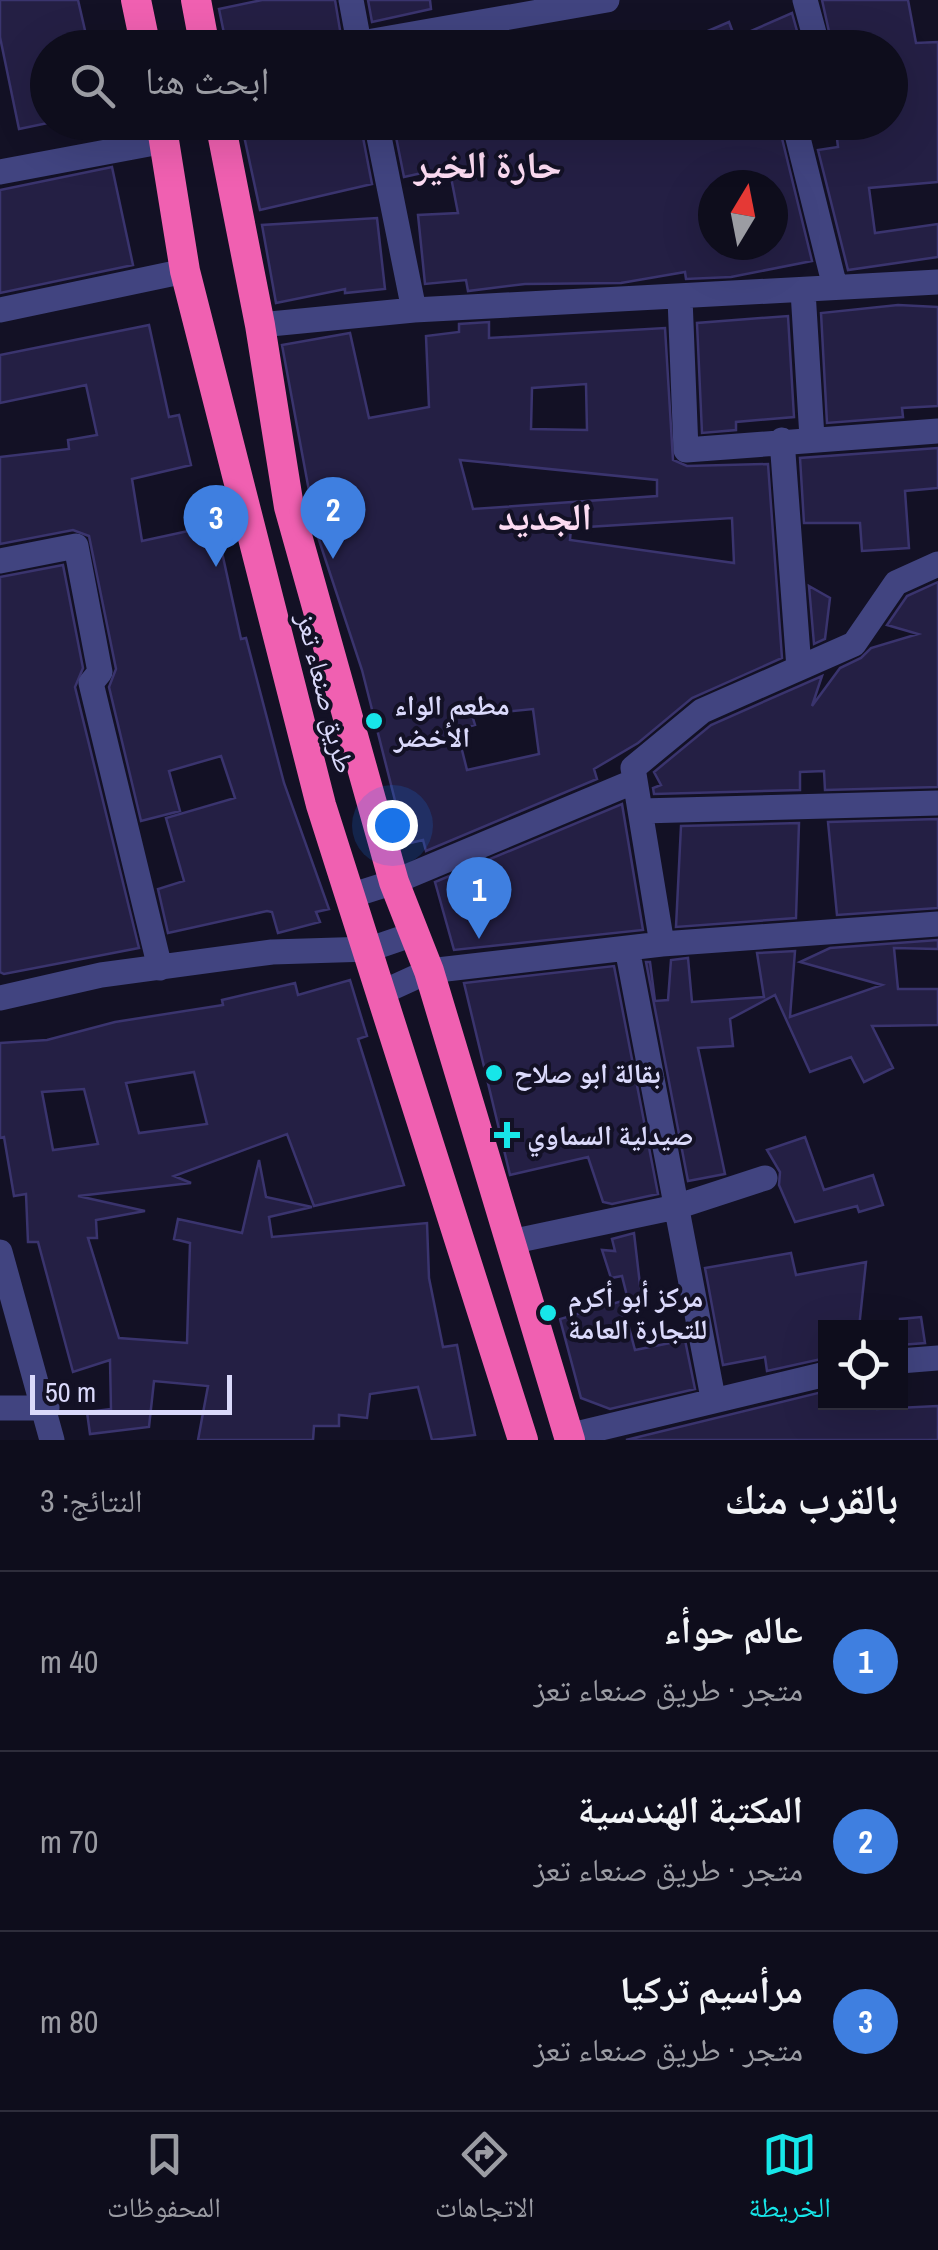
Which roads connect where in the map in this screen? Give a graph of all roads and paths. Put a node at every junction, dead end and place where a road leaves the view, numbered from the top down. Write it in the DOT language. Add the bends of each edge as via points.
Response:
graph roads {
  1 [pos="136,0"];
  2 [pos="196,0"];
  3 [pos="351,0"];
  4 [pos="607,0"];
  5 [pos="806,0"];
  6 [pos="142,30"];
  7 [pos="202,30"];
  8 [pos="357,30"];
  9 [pos="442,30"];
  10 [pos="813,30"];
  11 [pos="130,140"];
  12 [pos="164,140"];
  13 [pos="224,140"];
  14 [pos="380,140"];
  15 [pos="798,140"];
  16 [pos="0,172"];
  17 [pos="186,271"];
  18 [pos="938,282"];
  19 [pos="835,288"];
  20 [pos="803,291"];
  21 [pos="680,298"];
  22 [pos="0,310"];
  23 [pos="414,310"];
  24 [pos="260,325"];
  25 [pos="938,431"];
  26 [pos="812,438"];
  27 [pos="782,440"];
  28 [pos="0,561"];
  29 [pos="938,564"];
  30 [pos="799,668"];
  31 [pos="635,781"];
  32 [pos="938,803"];
  33 [pos="641,811"];
  34 [pos="394,882"];
  35 [pos="350,896"];
  36 [pos="938,924"];
  37 [pos="414,934"];
  38 [pos="662,944"];
  39 [pos="627,948"];
  40 [pos="370,950"];
  41 [pos="160,968"];
  42 [pos="429,971"];
  43 [pos="383,992"];
  44 [pos="0,998"];
  45 [pos="765,1178"];
  46 [pos="676,1207"];
  47 [pos="510,1242"];
  48 [pos="0,1252"];
  49 [pos="938,1358"];
  50 [pos="908,1360"];
  51 [pos="818,1376"];
  52 [pos="712,1398"];
  53 [pos="0,1408"];
  54 [pos="47,1408"];
  55 [pos="569,1438"];
  56 [pos="52,1440"];
  57 [pos="523,1440"];
  1 -- 6 [label="highway"];
  2 -- 7 [label="highway"];
  3 -- 8 [label="street"];
  4 -- 9 [label="street"];
  5 -- 10 [label="street"];
  11 -- 16 [label="street"];
  12 -- 17 [label="highway, طريق صنعاء تعز"];
  13 -- 24 [label="highway, طريق صنعاء تعز"];
  14 -- 23 [label="street"];
  15 -- 19 [label="street"];
  17 -- 22 [label="street"];
  17 -- 35 [label="highway, طريق صنعاء تعز"];
  18 -- 19 [label="street"];
  19 -- 20 [label="street"];
  20 -- 21 [label="street"];
  20 -- 26 [label="street"];
  21 -- 23 [label="street"];
  21 -- 27 [label="street" via="686,450"];
  23 -- 24 [label="street"];
  24 -- 34 [label="highway, طريق صنعاء تعز" via="289,507"];
  25 -- 26 [label="street"];
  26 -- 27 [label="street"];
  27 -- 30 [label="street"];
  28 -- 41 [label="street" via="76,546 100,672 91,684"];
  29 -- 30 [label="street" via="896,583 854,644"];
  30 -- 31 [label="street" via="702,711 633,768"];
  31 -- 33 [label="street"];
  31 -- 34 [label="street"];
  32 -- 33 [label="street"];
  33 -- 38 [label="street"];
  34 -- 35 [label="street"];
  34 -- 37 [label="highway, طريق صنعاء تعز"];
  35 -- 40 [label="highway, طريق صنعاء تعز"];
  36 -- 38 [label="street"];
  37 -- 40 [label="street"];
  37 -- 42 [label="highway, طريق صنعاء تعز"];
  38 -- 39 [label="street"];
  39 -- 42 [label="street"];
  39 -- 46 [label="street"];
  40 -- 41 [label="street" via="272,952"];
  40 -- 43 [label="highway, طريق صنعاء تعز"];
  41 -- 44 [label="street"];
  42 -- 43 [label="street"];
  42 -- 47 [label="highway, طريق صنعاء تعز"];
  43 -- 57 [label="highway, طريق صنعاء تعز"];
  45 -- 46 [label="street"];
  46 -- 47 [label="street"];
  46 -- 52 [label="street"];
  47 -- 55 [label="highway, طريق صنعاء تعز"];
  48 -- 54 [label="street"];
  49 -- 50 [label="street"];
  51 -- 52 [label="street"];
  52 -- 55 [label="street"];
  53 -- 54 [label="street"];
  54 -- 56 [label="street"];
}
